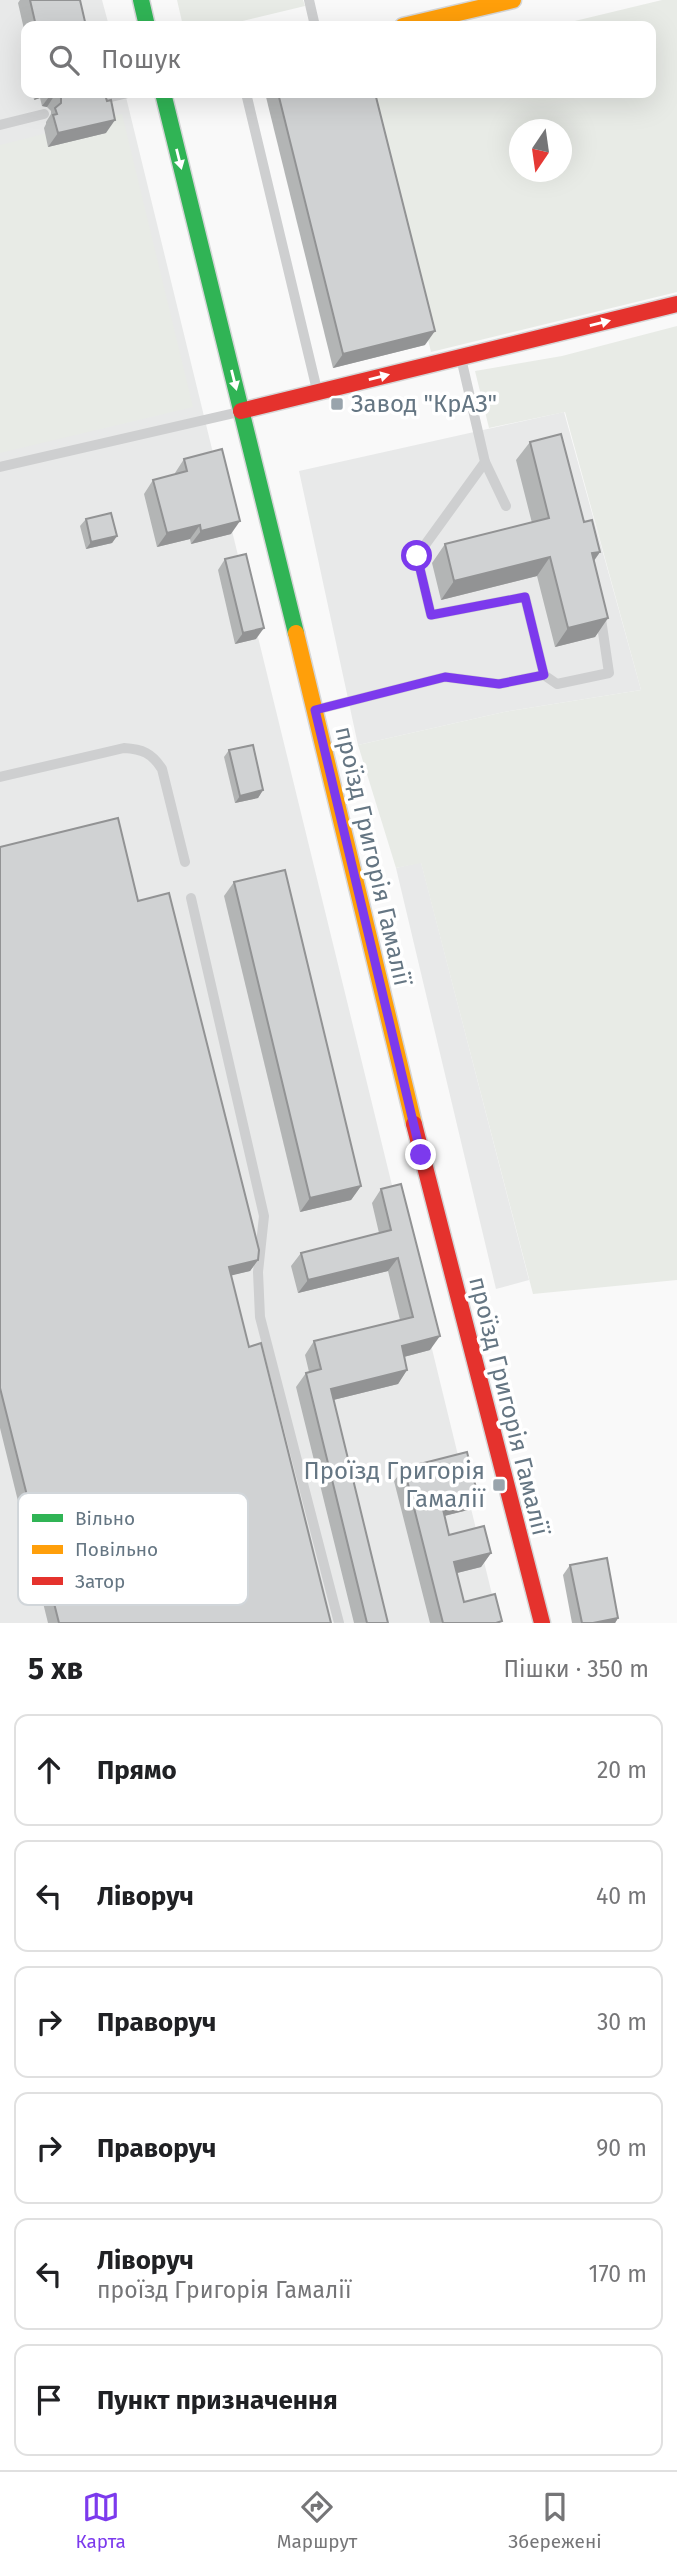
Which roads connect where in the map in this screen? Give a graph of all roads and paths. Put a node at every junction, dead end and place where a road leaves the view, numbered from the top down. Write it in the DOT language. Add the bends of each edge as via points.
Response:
graph roads {
  1 [pos="141,0"];
  2 [pos="309,0"];
  3 [pos="513,0"];
  4 [pos="146,21"];
  5 [pos="315,21"];
  6 [pos="425,21"];
  7 [pos="107,98"];
  8 [pos="164,98"];
  9 [pos="247,98"];
  10 [pos="94,101"];
  11 [pos="44,114"];
  12 [pos="0,125"];
  13 [pos="677,304"];
  14 [pos="460,357"];
  15 [pos="318,393"];
  16 [pos="241,411"];
  17 [pos="485,462"];
  18 [pos="0,467"];
  19 [pos="506,506"];
  20 [pos="601,619"];
  21 [pos="544,675"];
  22 [pos="315,710"];
  23 [pos="0,777"];
  24 [pos="185,862"];
  25 [pos="191,898"];
  26 [pos="339,1623"];
  27 [pos="542,1623"];
  1 -- 4 [label="street"];
  2 -- 5 [label="lane"];
  3 -- 6 [label="street"];
  7 -- 10 [label="lane"];
  8 -- 16 [label="street, проїзд Григорія Гамалії, one-way"];
  9 -- 15 [label="lane"];
  11 -- 12 [label="lane"];
  14 -- 13 [label="street, one-way"];
  15 -- 14 [label="street, one-way"];
  14 -- 17 [label="lane"];
  15 -- 16 [label="street"];
  16 -- 18 [label="lane"];
  16 -- 22 [label="street, проїзд Григорія Гамалії"];
  17 -- 19 [label="lane"];
  17 -- 21 [label="lane" via="417,556 431,615 525,597"];
  20 -- 21 [label="lane" via="609,673 557,684"];
  21 -- 22 [label="lane" via="499,684 445,677"];
  22 -- 27 [label="street, проїзд Григорія Гамалії" via="421,1155"];
  23 -- 24 [label="lane" via="124,748 139,749 155,757 162,769"];
  25 -- 26 [label="lane" via="264,1216 258,1272 260,1317"];
}
